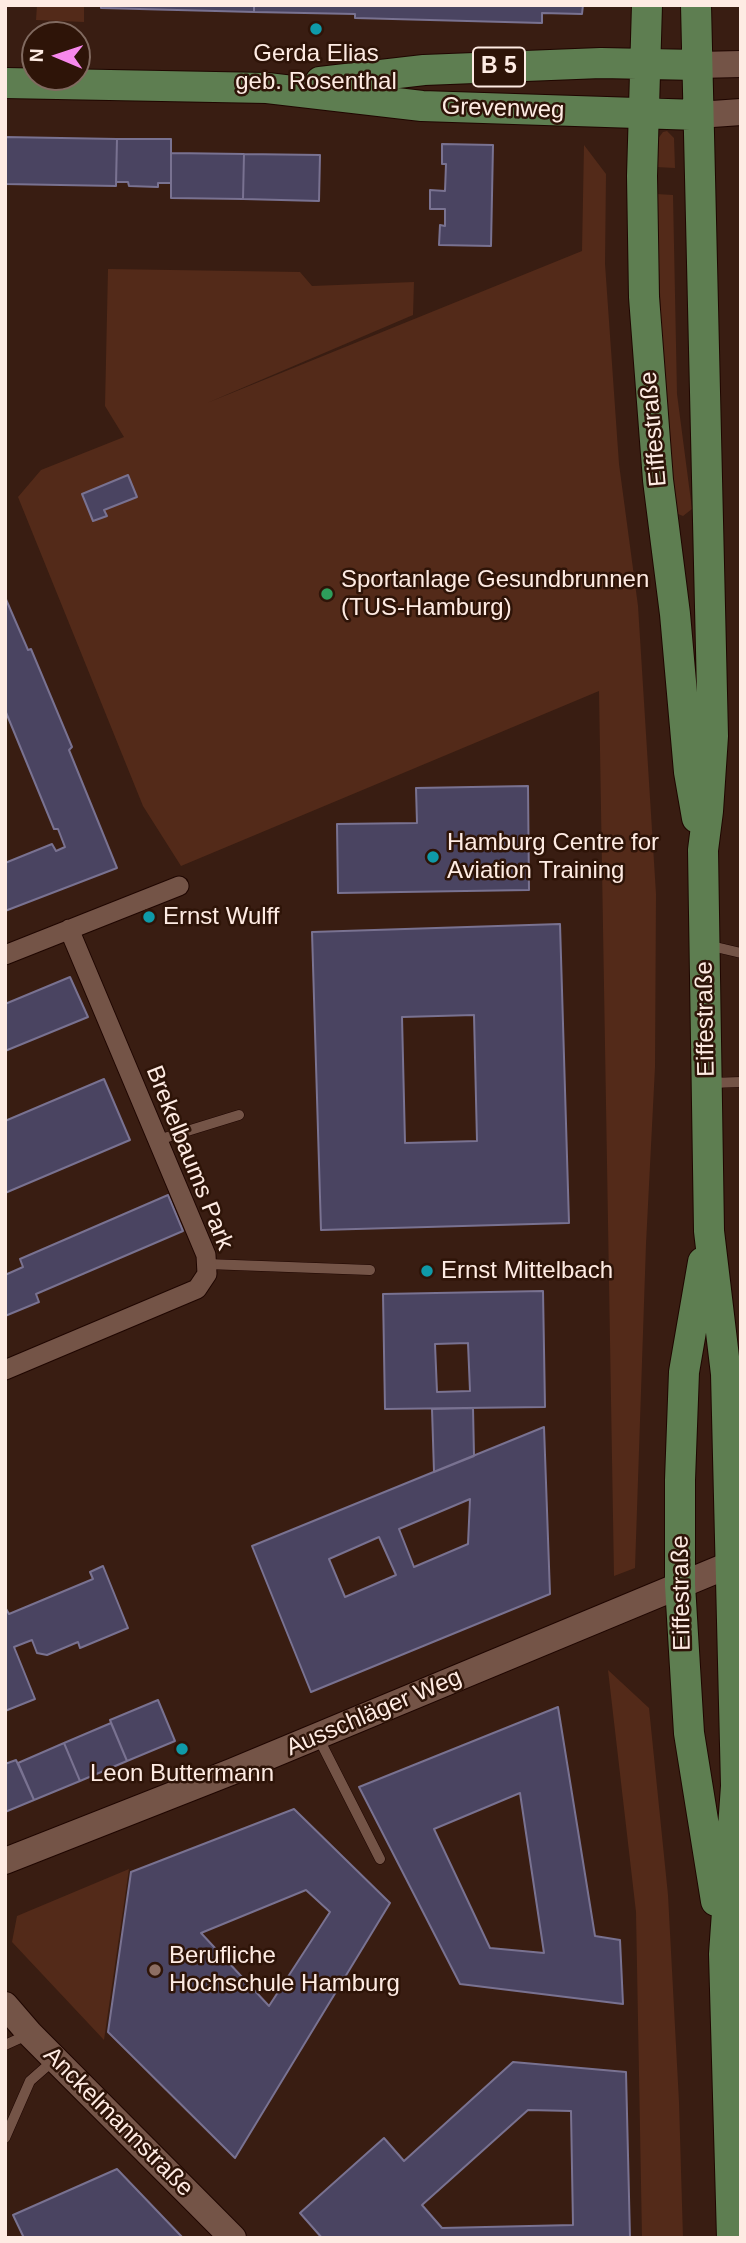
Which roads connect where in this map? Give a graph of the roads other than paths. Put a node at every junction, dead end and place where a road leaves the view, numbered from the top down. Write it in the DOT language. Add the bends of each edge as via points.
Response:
graph roads {
  1 [pos="647,5"];
  2 [pos="696,5"];
  3 [pos="646,64"];
  4 [pos="741,64"];
  5 [pos="697,65"];
  6 [pos="5,83"];
  7 [pos="267,88"];
  8 [pos="741,112"];
  9 [pos="644,114"];
  10 [pos="698,115"];
  11 [pos="703,850"];
  12 [pos="179,886"];
  13 [pos="69,929"];
  14 [pos="705,944"];
  15 [pos="741,953"];
  16 [pos="5,954"];
  17 [pos="741,1082"];
  18 [pos="707,1083"];
  19 [pos="239,1115"];
  20 [pos="158,1140"];
  21 [pos="709,1231"];
  22 [pos="207,1264"];
  23 [pos="370,1270"];
  24 [pos="5,1370"];
  25 [pos="736,1562"];
  26 [pos="680,1585"];
  27 [pos="318,1736"];
  28 [pos="380,1858"];
  29 [pos="5,1861"];
  30 [pos="724,1954"];
  31 [pos="5,2005"];
  32 [pos="30,2034"];
  33 [pos="5,2045"];
  34 [pos="55,2059"];
  35 [pos="5,2138"];
  36 [pos="233,2238"];
  37 [pos="732,2238"];
  1 -- 3 [label="main road, Eiffestraße"];
  2 -- 5 [label="main road, Eiffestraße"];
  3 -- 5 [label="main road, Grevenweg / B 5"];
  3 -- 7 [label="main road, Grevenweg / B 5" via="424,70"];
  3 -- 9 [label="main road, Eiffestraße"];
  4 -- 5 [label="street, Grevenweg"];
  5 -- 10 [label="main road, Eiffestraße"];
  6 -- 7 [label="main road, Grevenweg / B 5"];
  7 -- 9 [label="main road, Grevenweg / B 5" via="422,106"];
  8 -- 10 [label="street, Grevenweg"];
  9 -- 10 [label="main road, Grevenweg / B 5"];
  9 -- 11 [label="main road, Eiffestraße" via="644,298 652,412 689,772"];
  10 -- 11 [label="main road, Eiffestraße" via="713,736"];
  11 -- 14 [label="main road, Eiffestraße"];
  12 -- 13 [label="street"];
  13 -- 16 [label="street"];
  13 -- 20 [label="street, Brekelbaums Park"];
  14 -- 15 [label="lane"];
  14 -- 18 [label="main road, Eiffestraße"];
  17 -- 18 [label="lane"];
  18 -- 21 [label="main road, Eiffestraße"];
  19 -- 20 [label="lane"];
  20 -- 22 [label="street, Brekelbaums Park"];
  21 -- 25 [label="main road, Eiffestraße" via="726,1374"];
  21 -- 26 [label="main road, Eiffestraße" via="684,1372"];
  22 -- 23 [label="lane"];
  22 -- 24 [label="street, Brekelbaums Park" via="197,1289"];
  25 -- 26 [label="street, Ausschläger Weg"];
  25 -- 30 [label="main road, Eiffestraße" via="736,1786"];
  26 -- 27 [label="street, Ausschläger Weg"];
  26 -- 30 [label="main road, Eiffestraße" via="689,1733"];
  27 -- 28 [label="lane"];
  27 -- 29 [label="street, Ausschläger Weg"];
  30 -- 37 [label="main road, Eiffestraße"];
  31 -- 32 [label="street, Anckelmannstraße"];
  32 -- 33 [label="lane"];
  32 -- 34 [label="street, Anckelmannstraße"];
  34 -- 35 [label="lane" via="30,2081"];
  34 -- 36 [label="street, Anckelmannstraße"];
}
